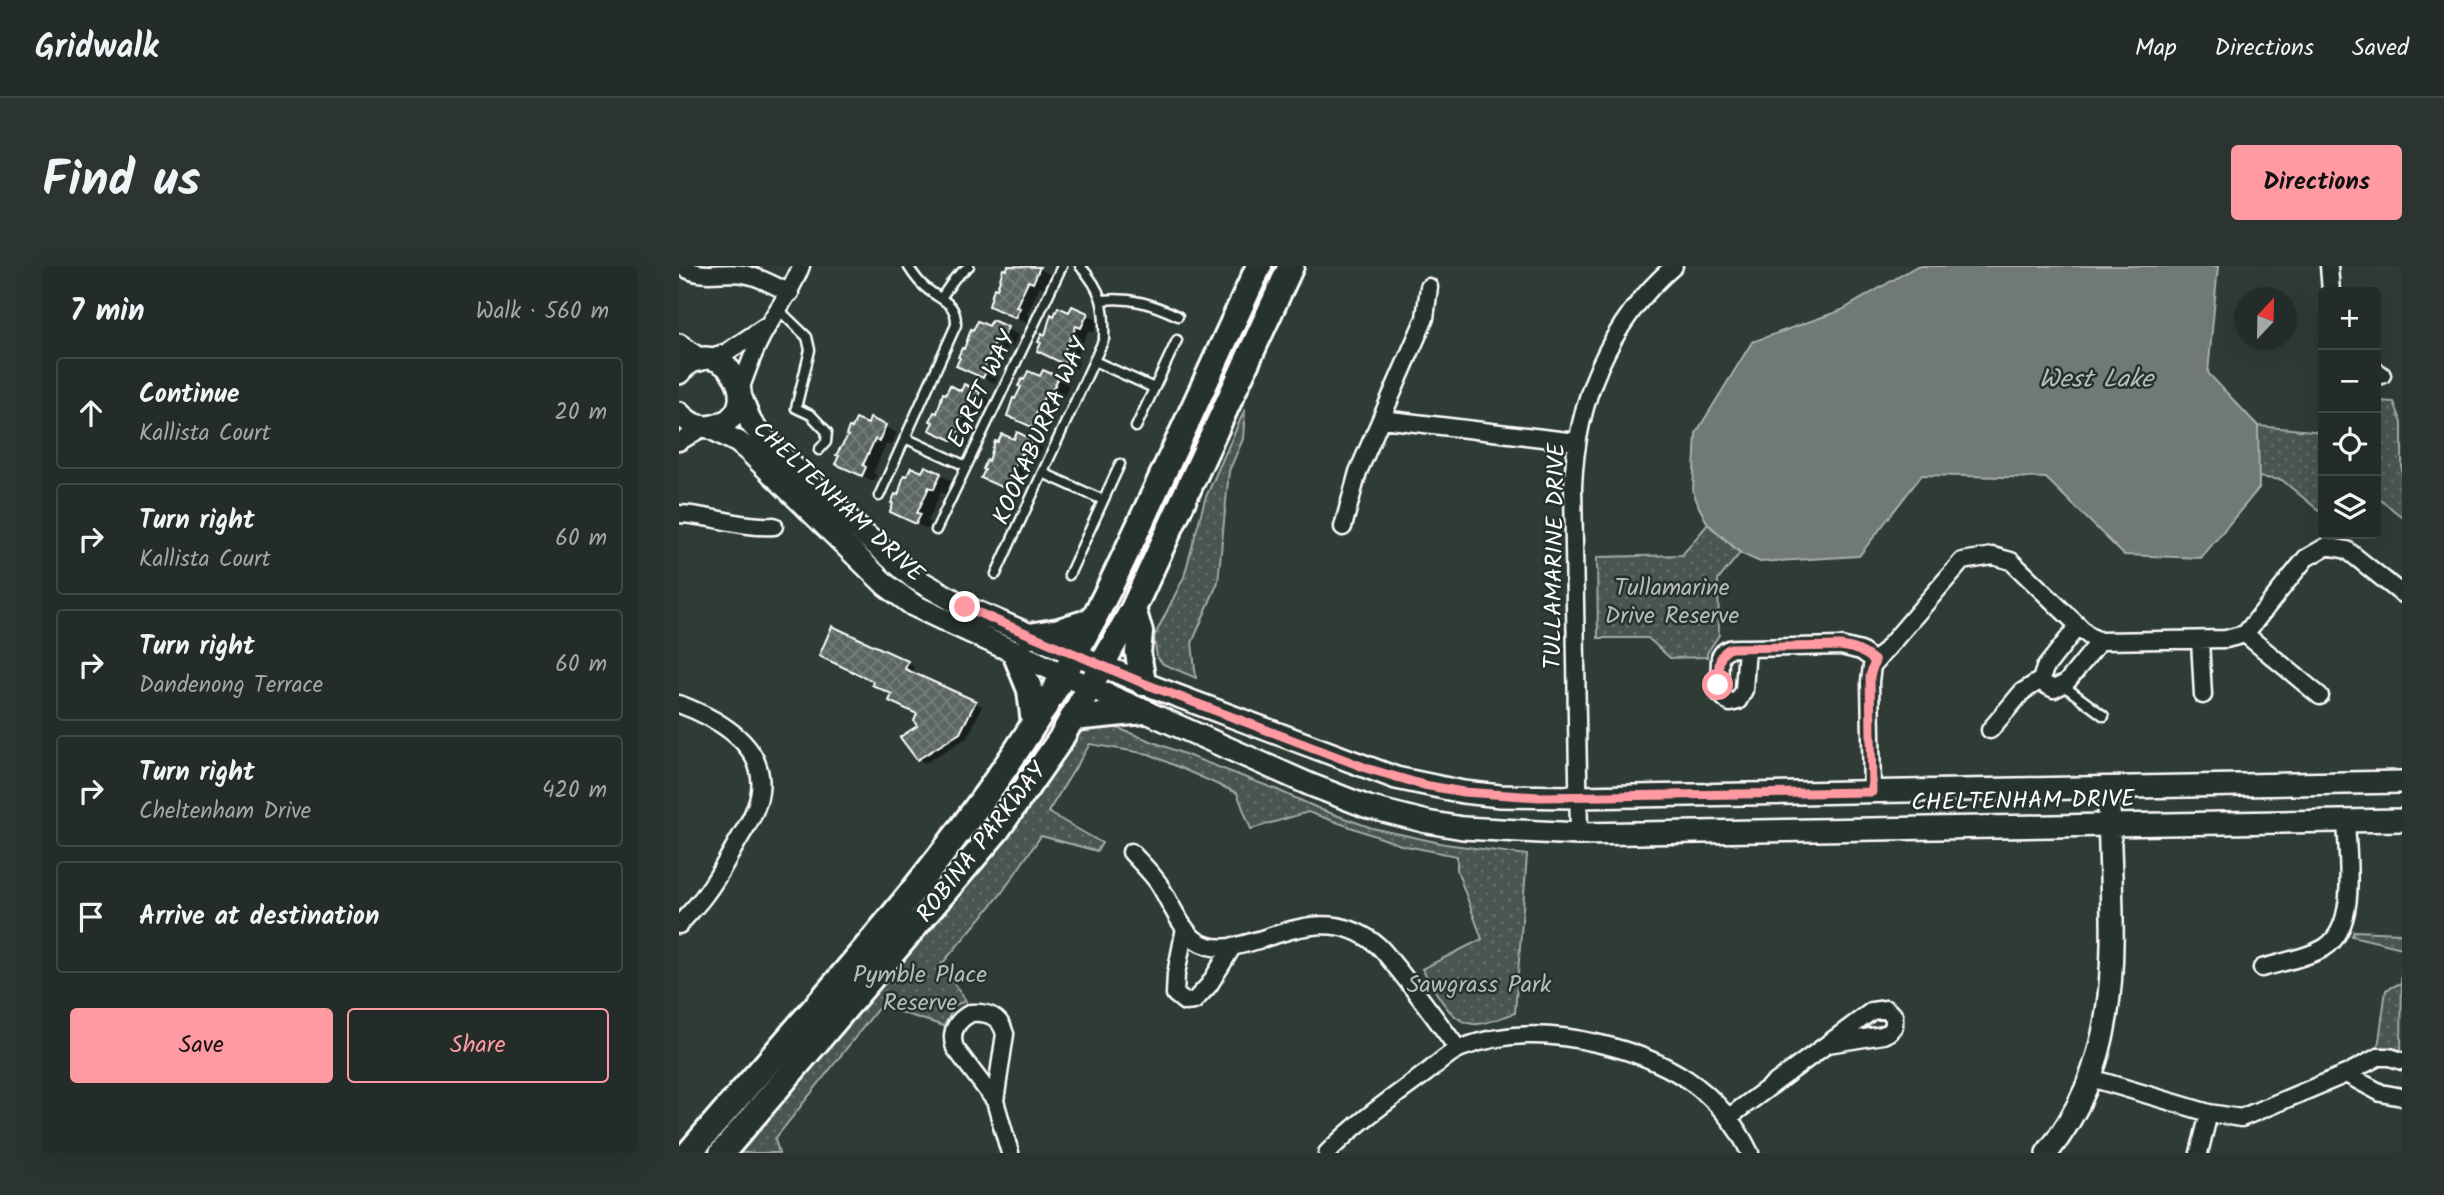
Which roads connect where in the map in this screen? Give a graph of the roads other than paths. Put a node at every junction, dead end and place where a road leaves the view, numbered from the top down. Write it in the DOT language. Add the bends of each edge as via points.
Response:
graph roads {
  1 [pos="681,266"];
  2 [pos="801,266"];
  3 [pos="908,266"];
  4 [pos="969,266"];
  5 [pos="1062,266"];
  6 [pos="1080,266"];
  7 [pos="1259,266"];
  8 [pos="1291,266"];
  9 [pos="1674,266"];
  10 [pos="2329,266"];
  11 [pos="1429,286"];
  12 [pos="2330,287"];
  13 [pos="790,293"];
  14 [pos="941,298"];
  15 [pos="1103,300"];
  16 [pos="779,310"];
  17 [pos="1178,316"];
  18 [pos="768,325"];
  19 [pos="1177,340"];
  20 [pos="679,345"];
  21 [pos="703,360"];
  22 [pos="1094,360"];
  23 [pos="679,373"];
  24 [pos="1154,388"];
  25 [pos="740,393"];
  26 [pos="679,413"];
  27 [pos="1382,419"];
  28 [pos="706,427"];
  29 [pos="1136,427"];
  30 [pos="905,438"];
  31 [pos="679,442"];
  32 [pos="1576,442"];
  33 [pos="818,450"];
  34 [pos="1120,464"];
  35 [pos="966,466"];
  36 [pos="1043,473"];
  37 [pos="879,496"];
  38 [pos="1103,500"];
  39 [pos="679,514"];
  40 [pos="774,526"];
  41 [pos="1343,527"];
  42 [pos="936,530"];
  43 [pos="996,574"];
  44 [pos="1069,575"];
  45 [pos="2402,594"];
  46 [pos="1133,609"];
  47 [pos="1094,621"];
  48 [pos="2078,626"];
  49 [pos="2245,634"];
  50 [pos="2200,640"];
  51 [pos="2100,642"];
  52 [pos="1023,644"];
  53 [pos="1747,648"];
  54 [pos="1875,661"];
  55 [pos="1069,665"];
  56 [pos="1097,677"];
  57 [pos="2041,680"];
  58 [pos="1143,683"];
  59 [pos="2064,686"];
  60 [pos="2203,695"];
  61 [pos="2320,696"];
  62 [pos="679,704"];
  63 [pos="1144,711"];
  64 [pos="2104,716"];
  65 [pos="1073,718"];
  66 [pos="1034,724"];
  67 [pos="1990,730"];
  68 [pos="2402,782"];
  69 [pos="2109,788"];
  70 [pos="1872,792"];
  71 [pos="1578,797"];
  72 [pos="2346,820"];
  73 [pos="2402,820"];
  74 [pos="2109,824"];
  75 [pos="1579,834"];
  76 [pos="1131,852"];
  77 [pos="679,925"];
  78 [pos="1185,928"];
  79 [pos="1233,946"];
  80 [pos="2262,968"];
  81 [pos="1828,1044"];
  82 [pos="1458,1049"];
  83 [pos="2402,1061"];
  84 [pos="2346,1074"];
  85 [pos="2091,1078"];
  86 [pos="2402,1097"];
  87 [pos="995,1101"];
  88 [pos="2209,1113"];
  89 [pos="1728,1117"];
  90 [pos="689,1153"];
  91 [pos="722,1153"];
  92 [pos="1010,1153"];
  93 [pos="1327,1153"];
  94 [pos="1750,1153"];
  95 [pos="2047,1153"];
  96 [pos="2199,1153"];
  1 -- 13 [label="street" via="702,275 749,275"];
  2 -- 13 [label="street"];
  3 -- 14 [label="lane"];
  4 -- 14 [label="lane"];
  5 -- 35 [label="lane, EGRET WAY"];
  6 -- 15 [label="lane"];
  7 -- 47 [label="main road, ROBINA PARKWAY"];
  8 -- 46 [label="main road, ROBINA PARKWAY"];
  9 -- 32 [label="street, TULLAMARINE DRIVE" via="1640,301 1608,348 1589,391"];
  10 -- 12 [label="street"];
  11 -- 27 [label="street" via="1425,318"];
  13 -- 16 [label="street"];
  14 -- 30 [label="lane" via="957,315 956,325"];
  15 -- 17 [label="lane" via="1143,302"];
  15 -- 22 [label="lane, KOOKABURRA WAY" via="1104,339"];
  16 -- 18 [label="street"];
  16 -- 33 [label="lane" via="807,337 810,350 796,408 811,415 827,432 826,442"];
  18 -- 21 [label="street" via="727,352"];
  18 -- 25 [label="street"];
  19 -- 24 [label="lane"];
  20 -- 21 [label="main road"];
  21 -- 23 [label="main road"];
  21 -- 25 [label="main road, CHELTENHAM DRIVE" via="730,368"];
  22 -- 24 [label="lane"];
  22 -- 36 [label="lane, KOOKABURRA WAY"];
  24 -- 29 [label="lane"];
  25 -- 28 [label="main road" via="732,415 719,425"];
  25 -- 52 [label="main road, CHELTENHAM DRIVE" via="746,413 766,441 914,578"];
  26 -- 28 [label="main road, CHELTENHAM DRIVE" via="690,423"];
  27 -- 32 [label="street"];
  27 -- 41 [label="street" via="1358,472"];
  28 -- 31 [label="street"];
  28 -- 52 [label="main road, CHELTENHAM DRIVE" via="739,442 904,599"];
  30 -- 35 [label="lane"];
  30 -- 37 [label="lane"];
  32 -- 71 [label="street, TULLAMARINE DRIVE"];
  34 -- 38 [label="lane"];
  35 -- 42 [label="lane, EGRET WAY"];
  36 -- 38 [label="lane"];
  36 -- 43 [label="lane, KOOKABURRA WAY"];
  38 -- 44 [label="lane"];
  39 -- 40 [label="street"];
  45 -- 49 [label="street" via="2347,550 2327,546 2306,558"];
  46 -- 56 [label="main road, ROBINA PARKWAY"];
  46 -- 58 [label="main road" via="1140,632"];
  47 -- 52 [label="main road"];
  47 -- 55 [label="main road, ROBINA PARKWAY"];
  48 -- 51 [label="street"];
  48 -- 54 [label="street" via="2011,561 1993,556 1970,559 1955,567"];
  48 -- 57 [label="street"];
  49 -- 50 [label="street"];
  49 -- 61 [label="street"];
  50 -- 51 [label="street"];
  50 -- 60 [label="street"];
  51 -- 59 [label="street"];
  52 -- 55 [label="main road, CHELTENHAM DRIVE"];
  52 -- 66 [label="main road"];
  53 -- 54 [label="street" via="1841,646"];
  54 -- 70 [label="street" via="1870,676"];
  55 -- 56 [label="main road, CHELTENHAM DRIVE"];
  55 -- 66 [label="main road, ROBINA PARKWAY"];
  56 -- 58 [label="main road, CHELTENHAM DRIVE"];
  56 -- 63 [label="main road, CHELTENHAM DRIVE"];
  56 -- 65 [label="main road, ROBINA PARKWAY"];
  57 -- 59 [label="street" via="2054,689"];
  57 -- 67 [label="street" via="2022,692"];
  58 -- 71 [label="main road, CHELTENHAM DRIVE" via="1396,778 1500,796"];
  59 -- 64 [label="lane"];
  62 -- 77 [label="street" via="722,725 744,742 757,764 761,783 749,822 707,892"];
  63 -- 65 [label="main road"];
  63 -- 75 [label="main road, CHELTENHAM DRIVE" via="1330,793 1394,815 1462,828"];
  65 -- 91 [label="main road, ROBINA PARKWAY" via="997,830"];
  66 -- 90 [label="main road, ROBINA PARKWAY" via="955,838"];
  68 -- 69 [label="main road, CHELTENHAM DRIVE"];
  69 -- 70 [label="main road, CHELTENHAM DRIVE"];
  69 -- 74 [label="main road"];
  70 -- 71 [label="main road, CHELTENHAM DRIVE"];
  71 -- 75 [label="street, TULLAMARINE DRIVE"];
  72 -- 73 [label="main road, CHELTENHAM DRIVE"];
  72 -- 74 [label="main road, CHELTENHAM DRIVE"];
  72 -- 80 [label="street" via="2347,905 2338,935 2323,948"];
  74 -- 75 [label="main road, CHELTENHAM DRIVE"];
  74 -- 85 [label="main road" via="2110,1002"];
  76 -- 78 [label="street" via="1157,881"];
  78 -- 79 [label="street" via="1197,941 1219,949"];
  78 -- 79 [label="street" via="1175,994 1185,1002 1194,1001 1209,985"];
  79 -- 82 [label="street" via="1297,927 1321,925 1362,935 1377,945"];
  81 -- 89 [label="street"];
  82 -- 89 [label="street" via="1531,1034 1628,1050 1690,1080"];
  82 -- 93 [label="street" via="1364,1118"];
  83 -- 84 [label="street" via="2378,1057"];
  84 -- 86 [label="street" via="2381,1093"];
  84 -- 88 [label="street" via="2241,1118"];
  85 -- 88 [label="street"];
  85 -- 95 [label="main road"];
  87 -- 87 [label="street" via="1003,1026 991,1014 971,1013 956,1024 952,1040"];
  87 -- 92 [label="street"];
  88 -- 96 [label="street"];
  89 -- 94 [label="street"];
}
